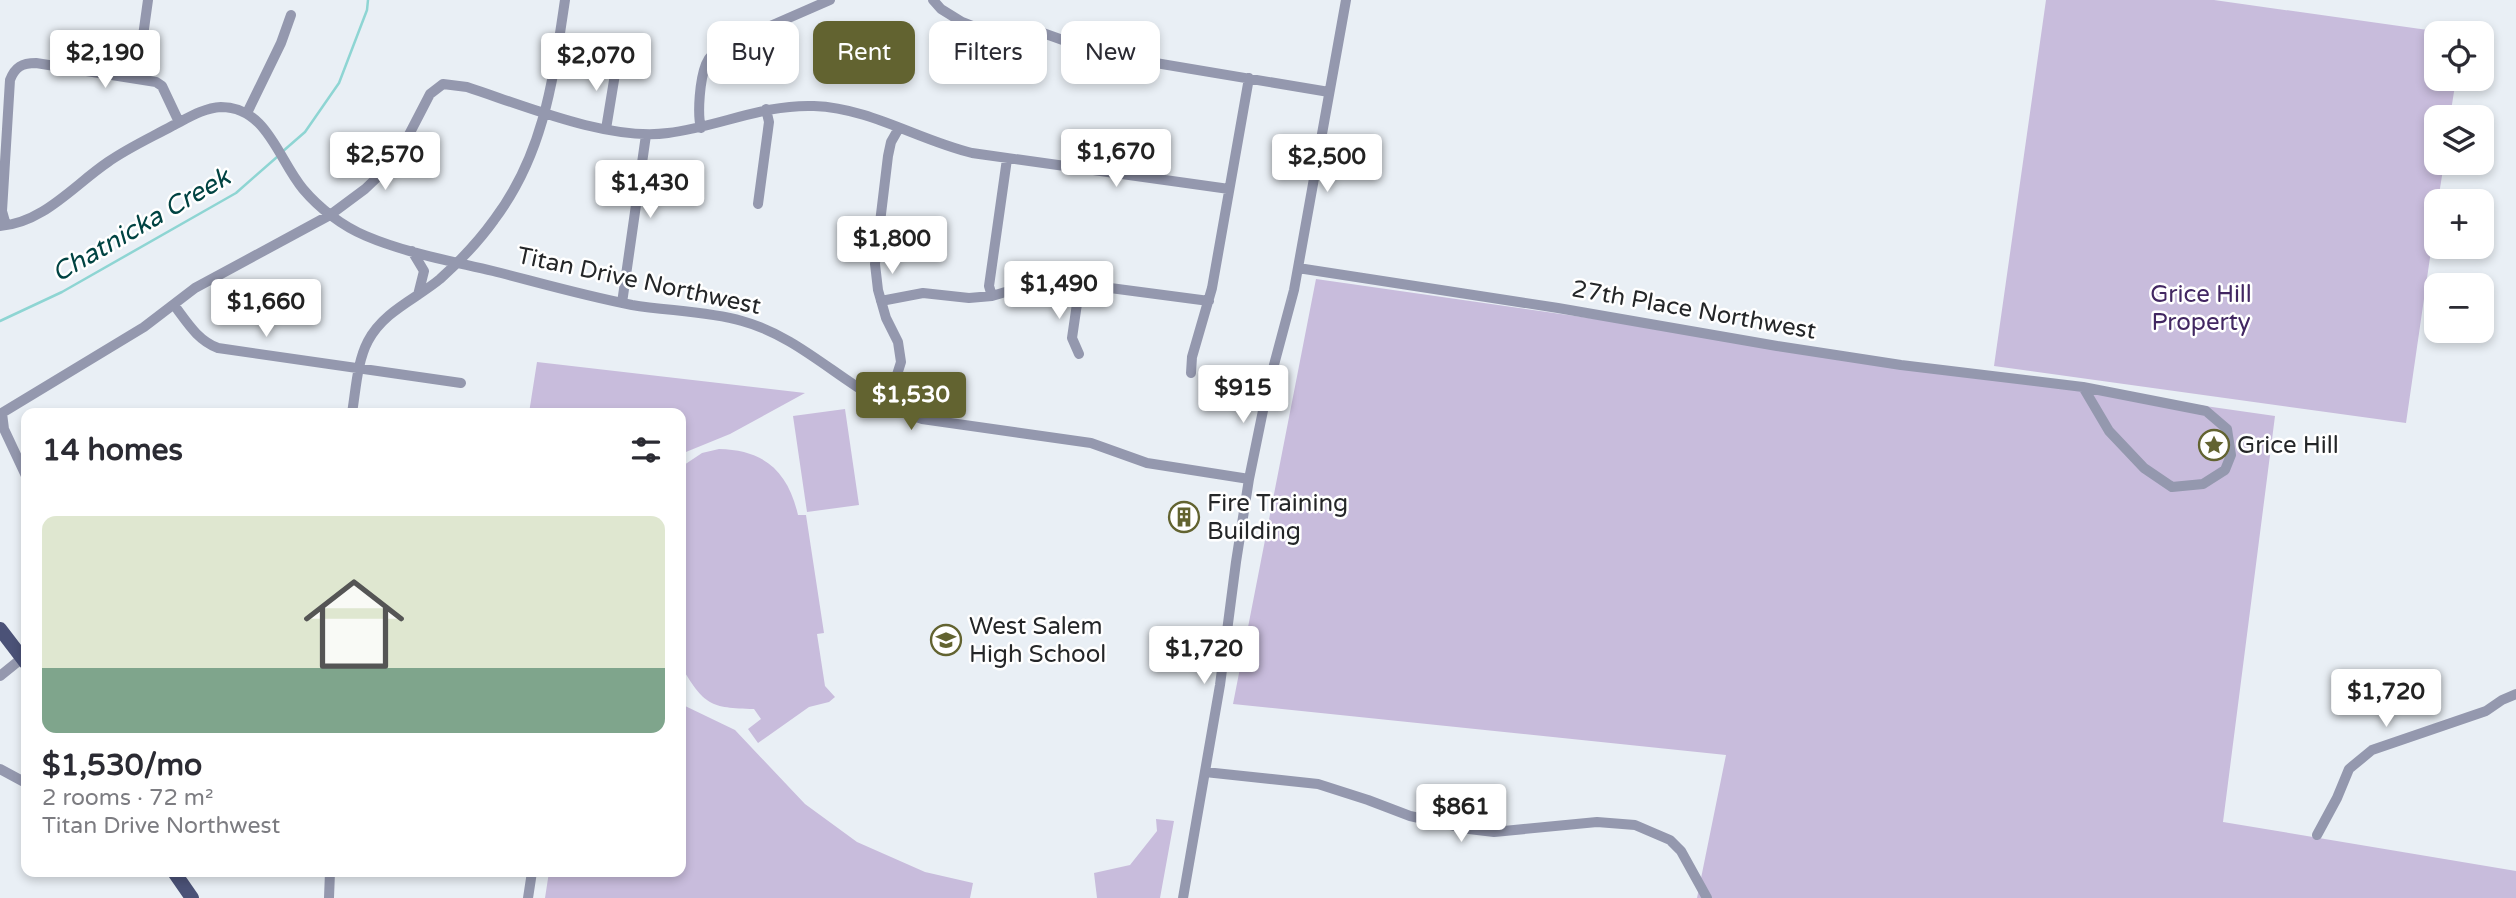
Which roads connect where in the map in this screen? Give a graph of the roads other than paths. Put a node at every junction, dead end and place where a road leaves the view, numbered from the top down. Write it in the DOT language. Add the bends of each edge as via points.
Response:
graph roads {
  1 [pos="149,0"];
  2 [pos="565,0"];
  3 [pos="830,0"];
  4 [pos="933,0"];
  5 [pos="1346,0"];
  6 [pos="291,15"];
  7 [pos="617,62"];
  8 [pos="1249,78"];
  9 [pos="137,79"];
  10 [pos="1329,92"];
  11 [pos="766,109"];
  12 [pos="546,112"];
  13 [pos="247,113"];
  14 [pos="179,122"];
  15 [pos="701,128"];
  16 [pos="899,128"];
  17 [pos="606,129"];
  18 [pos="646,135"];
  19 [pos="1006,159"];
  20 [pos="1229,189"];
  21 [pos="758,204"];
  22 [pos="330,215"];
  23 [pos="3,225"];
  24 [pos="412,251"];
  25 [pos="456,263"];
  26 [pos="1298,268"];
  27 [pos="1080,283"];
  28 [pos="418,295"];
  29 [pos="992,296"];
  30 [pos="881,301"];
  31 [pos="1209,301"];
  32 [pos="622,303"];
  33 [pos="174,305"];
  34 [pos="1079,354"];
  35 [pos="359,368"];
  36 [pos="1191,373"];
  37 [pos="461,383"];
  38 [pos="2083,387"];
  39 [pos="883,403"];
  40 [pos="353,408"];
  41 [pos="2,412"];
  42 [pos="21,465"];
  43 [pos="1249,478"];
  44 [pos="0,629"];
  45 [pos="21,654"];
  46 [pos="21,662"];
  47 [pos="0,676"];
  48 [pos="2516,694"];
  49 [pos="0,769"];
  50 [pos="1205,772"];
  51 [pos="21,780"];
  52 [pos="2317,835"];
  53 [pos="177,877"];
  54 [pos="330,877"];
  55 [pos="531,877"];
  56 [pos="192,898"];
  57 [pos="329,898"];
  58 [pos="528,898"];
  59 [pos="1183,898"];
  60 [pos="1707,898"];
  1 -- 9 [label="street"];
  2 -- 12 [label="street"];
  3 -- 15 [label="street" via="712,54 706,64 698,117"];
  4 -- 8 [label="street" via="951,16 981,29 1043,33 1102,54"];
  5 -- 10 [label="street"];
  6 -- 13 [label="street"];
  7 -- 17 [label="street"];
  8 -- 10 [label="street"];
  8 -- 20 [label="street"];
  9 -- 14 [label="street" via="162,86"];
  9 -- 23 [label="street" via="26,63 13,71"];
  10 -- 26 [label="street"];
  11 -- 15 [label="street"];
  11 -- 16 [label="street" via="842,109"];
  11 -- 21 [label="street" via="769,122"];
  12 -- 17 [label="street"];
  12 -- 22 [label="street" via="443,84 430,94 386,169"];
  12 -- 25 [label="street" via="533,153 508,200"];
  13 -- 14 [label="street" via="214,108"];
  13 -- 22 [label="street, Titan Drive Northwest" via="269,135 303,190"];
  14 -- 23 [label="street" via="124,152 35,216"];
  15 -- 18 [label="street"];
  16 -- 19 [label="street" via="942,146"];
  16 -- 30 [label="street" via="888,156 875,248"];
  17 -- 18 [label="street"];
  18 -- 32 [label="street"];
  19 -- 20 [label="street"];
  19 -- 29 [label="street" via="989,286"];
  20 -- 31 [label="street"];
  22 -- 24 [label="street, Titan Drive Northwest" via="366,236"];
  22 -- 33 [label="street" via="216,276"];
  24 -- 25 [label="street, Titan Drive Northwest"];
  24 -- 28 [label="street" via="424,271"];
  25 -- 28 [label="street"];
  25 -- 32 [label="street, Titan Drive Northwest"];
  26 -- 38 [label="street, 27th Place Northwest" via="1901,365"];
  26 -- 43 [label="street"];
  27 -- 29 [label="street" via="1039,282"];
  27 -- 31 [label="street"];
  27 -- 34 [label="street" via="1072,338"];
  28 -- 35 [label="street" via="378,326"];
  29 -- 30 [label="street" via="923,293"];
  30 -- 39 [label="street" via="901,362"];
  31 -- 36 [label="street"];
  32 -- 39 [label="street, Titan Drive Northwest" via="753,324 793,344"];
  33 -- 35 [label="street" via="197,335 218,348"];
  33 -- 41 [label="street"];
  35 -- 37 [label="street"];
  35 -- 40 [label="street"];
  38 -- 38 [label="street, 27th Place Northwest" via="2109,431 2144,468 2172,487 2203,484 2225,470 2231,455 2227,429 2206,411"];
  39 -- 43 [label="street, Titan Drive Northwest" via="922,419 1091,443 1147,463"];
  41 -- 42 [label="street" via="4,429"];
  43 -- 50 [label="street"];
  44 -- 45 [label="main road"];
  46 -- 47 [label="street"];
  48 -- 52 [label="street" via="2486,711 2372,750 2349,769"];
  49 -- 51 [label="street"];
  50 -- 59 [label="street"];
  50 -- 60 [label="street" via="1318,784 1410,816 1469,829 1494,832 1597,822 1635,825 1670,840 1681,851"];
  53 -- 56 [label="main road"];
  54 -- 57 [label="street"];
  55 -- 58 [label="street"];
}
